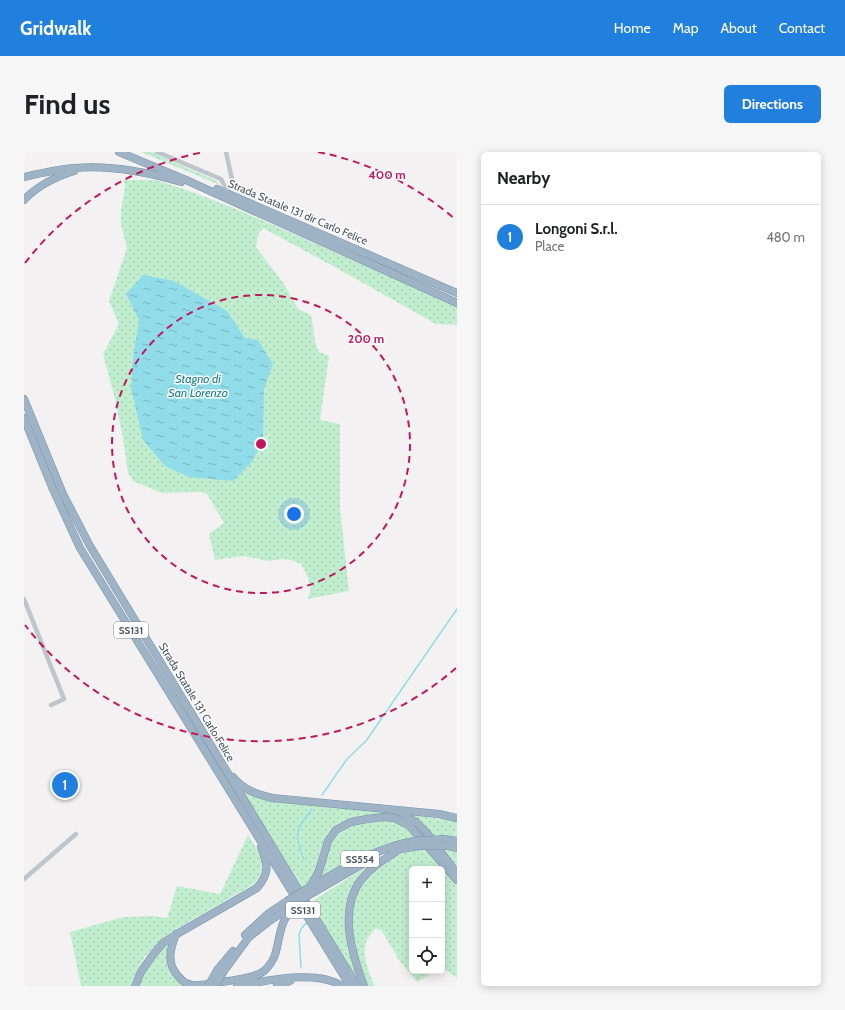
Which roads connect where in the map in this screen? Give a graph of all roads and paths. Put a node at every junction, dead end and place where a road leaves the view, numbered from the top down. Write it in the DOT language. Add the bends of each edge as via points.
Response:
graph roads {
  1 [pos="119,152"];
  2 [pos="130,152"];
  3 [pos="157,152"];
  4 [pos="226,152"];
  5 [pos="118,169"];
  6 [pos="24,177"];
  7 [pos="227,192"];
  8 [pos="215,194"];
  9 [pos="24,200"];
  10 [pos="457,293"];
  11 [pos="457,303"];
  12 [pos="24,399"];
  13 [pos="24,418"];
  14 [pos="24,599"];
  15 [pos="51,705"];
  16 [pos="216,756"];
  17 [pos="396,810"];
  18 [pos="457,818"];
  19 [pos="256,833"];
  20 [pos="76,834"];
  21 [pos="457,841"];
  22 [pos="416,843"];
  23 [pos="445,843"];
  24 [pos="457,848"];
  25 [pos="400,849"];
  26 [pos="457,875"];
  27 [pos="24,879"];
  28 [pos="457,880"];
  29 [pos="313,889"];
  30 [pos="292,904"];
  31 [pos="176,934"];
  32 [pos="221,970"];
  33 [pos="299,977"];
  34 [pos="135,986"];
  35 [pos="208,986"];
  36 [pos="215,986"];
  37 [pos="237,986"];
  38 [pos="277,986"];
  39 [pos="342,986"];
  40 [pos="350,986"];
  41 [pos="357,986"];
  42 [pos="364,986"];
  1 -- 8 [label="highway"];
  2 -- 7 [label="highway, Strada Statale 131 dir Carlo Felice"];
  3 -- 7 [label="street" via="221,179"];
  4 -- 7 [label="street" via="233,184"];
  5 -- 6 [label="highway" via="74,168"];
  5 -- 8 [label="highway" via="164,177"];
  5 -- 9 [label="highway" via="66,173 46,182"];
  7 -- 10 [label="highway, Strada Statale 131 dir Carlo Felice"];
  8 -- 11 [label="highway, Strada Statale 131 dir Carlo Felice"];
  12 -- 16 [label="highway, Strada Statale 131 Carlo Felice / SS131" via="63,494 90,546"];
  13 -- 19 [label="highway, Strada Statale 131 Carlo Felice / SS131" via="80,548"];
  14 -- 15 [label="street" via="64,699"];
  16 -- 17 [label="highway" via="221,758 238,783 249,791 272,798"];
  16 -- 41 [label="highway, Strada Statale 131 Carlo Felice / SS131"];
  17 -- 18 [label="highway"];
  17 -- 26 [label="highway" via="422,828"];
  19 -- 31 [label="highway" via="267,862 264,880 257,888"];
  19 -- 40 [label="highway, Strada Statale 131 Carlo Felice / SS131"];
  20 -- 27 [label="street"];
  21 -- 23 [label="highway, SS554"];
  22 -- 23 [label="highway, SS554, bridge"];
  22 -- 25 [label="highway, SS554"];
  22 -- 29 [label="highway, SS554" via="379,850 354,862"];
  23 -- 24 [label="highway, SS554"];
  25 -- 29 [label="highway, SS554" via="377,856"];
  25 -- 42 [label="highway" via="377,864 361,880 352,897 348,918 351,942"];
  28 -- 29 [label="highway" via="410,826 394,818 383,817 351,822 336,830 328,841"];
  29 -- 30 [label="highway, SS554, bridge"];
  30 -- 31 [label="highway" via="282,927 273,962 262,972 247,978 203,985 192,985 183,981 175,974 171,965 170,957"];
  30 -- 32 [label="highway, SS554" via="249,937"];
  31 -- 34 [label="highway" via="163,943 152,956"];
  32 -- 35 [label="highway, SS554, bridge"];
  32 -- 36 [label="highway, SS554, bridge"];
  33 -- 37 [label="highway"];
  33 -- 38 [label="highway"];
  33 -- 39 [label="highway" via="327,979"];
}
